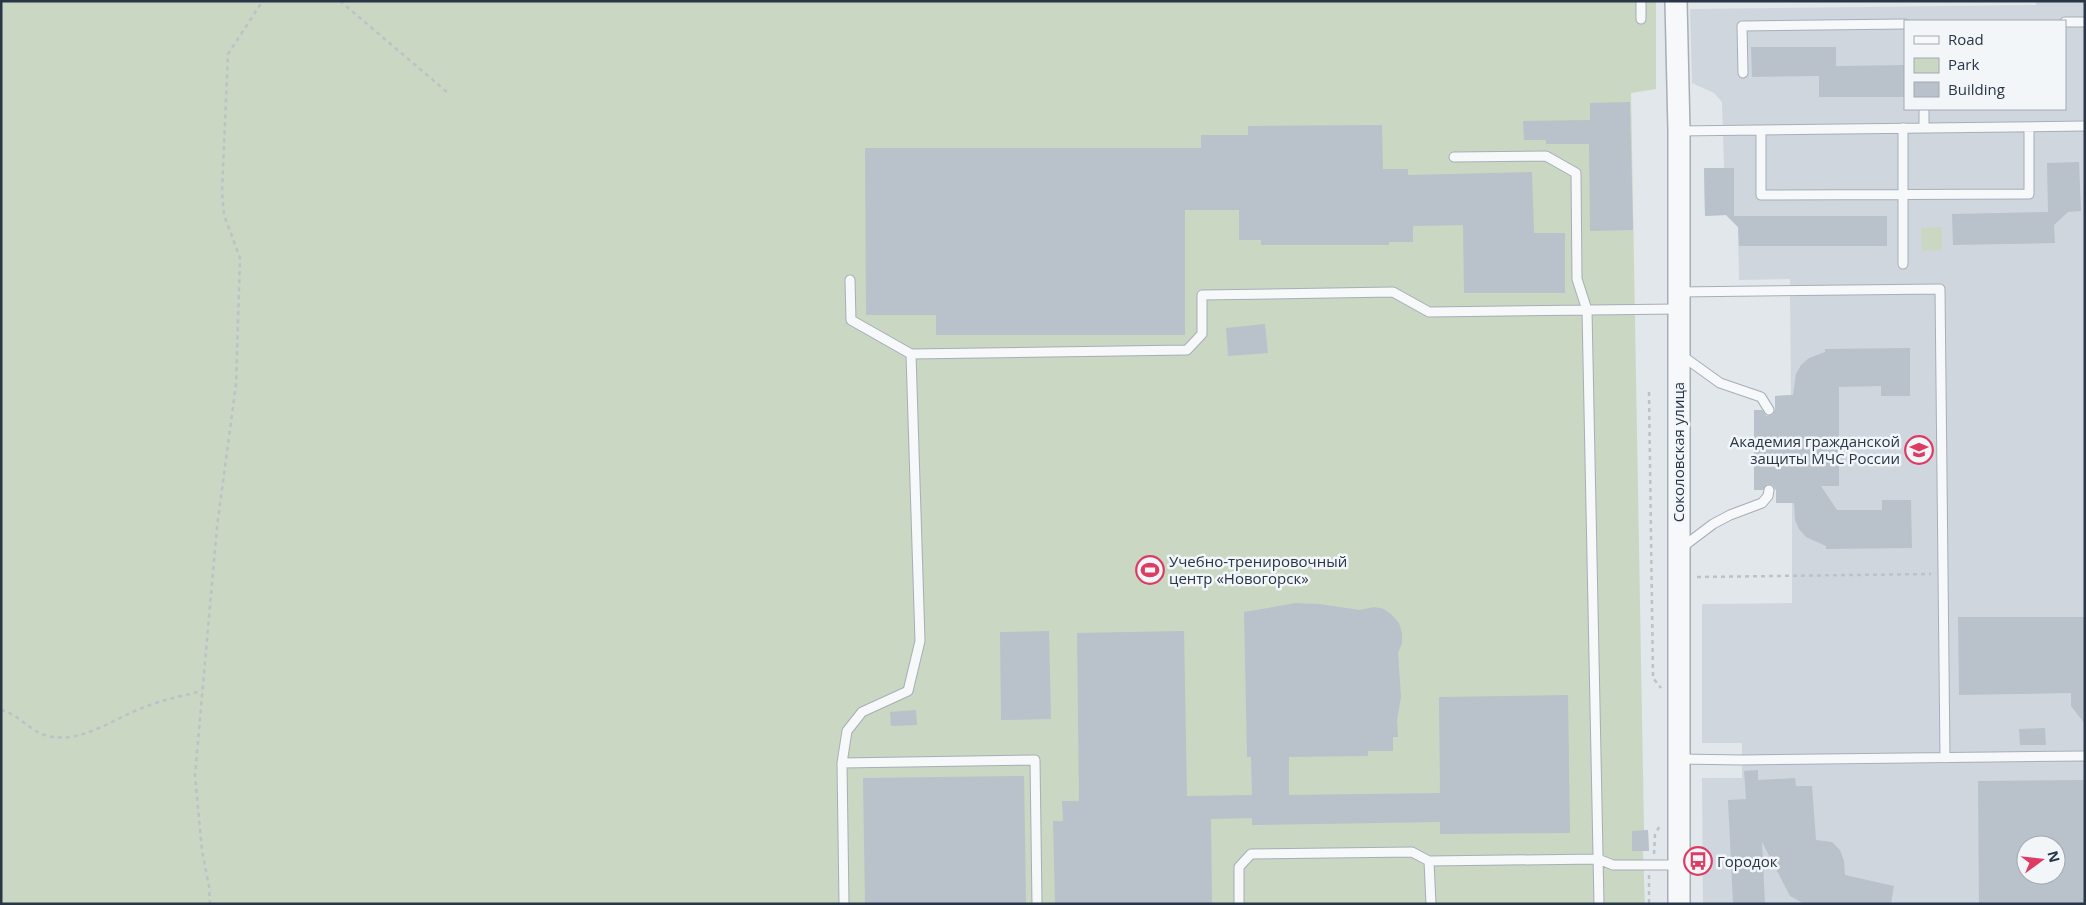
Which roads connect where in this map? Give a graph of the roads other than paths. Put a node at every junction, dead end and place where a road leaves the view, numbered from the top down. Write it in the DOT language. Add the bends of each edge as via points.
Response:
graph roads {
  1 [pos="1641,1"];
  2 [pos="1676,1"];
  3 [pos="1641,19"];
  4 [pos="2066,22"];
  5 [pos="2085,22"];
  6 [pos="1904,24"];
  7 [pos="1743,73"];
  8 [pos="1924,110"];
  9 [pos="2085,126"];
  10 [pos="2029,127"];
  11 [pos="1903,128"];
  12 [pos="1924,128"];
  13 [pos="1761,130"];
  14 [pos="1679,131"];
  15 [pos="1454,157"];
  16 [pos="1903,194"];
  17 [pos="1903,264"];
  18 [pos="850,280"];
  19 [pos="1677,300"];
  20 [pos="1587,310"];
  21 [pos="1678,352"];
  22 [pos="911,354"];
  23 [pos="1768,410"];
  24 [pos="1770,490"];
  25 [pos="1678,550"];
  26 [pos="2085,756"];
  27 [pos="1944,758"];
  28 [pos="1678,759"];
  29 [pos="842,763"];
  30 [pos="1598,859"];
  31 [pos="1429,861"];
  32 [pos="1679,865"];
  33 [pos="844,904"];
  34 [pos="1037,904"];
  35 [pos="1239,904"];
  36 [pos="1431,904"];
  37 [pos="1599,904"];
  38 [pos="1679,904"];
  1 -- 3 [label="lane"];
  2 -- 14 [label="street, Соколовская улица"];
  4 -- 5 [label="lane"];
  6 -- 7 [label="lane" via="1742,26"];
  8 -- 12 [label="lane"];
  9 -- 10 [label="lane"];
  10 -- 12 [label="lane"];
  10 -- 16 [label="lane" via="2029,194"];
  11 -- 12 [label="lane"];
  11 -- 13 [label="lane"];
  11 -- 16 [label="lane"];
  13 -- 14 [label="lane"];
  13 -- 16 [label="lane" via="1761,195"];
  14 -- 19 [label="street, Соколовская улица"];
  15 -- 20 [label="lane" via="1546,156 1576,172 1577,279"];
  16 -- 17 [label="lane"];
  18 -- 22 [label="lane" via="850,320"];
  19 -- 20 [label="lane"];
  19 -- 21 [label="street, Соколовская улица"];
  19 -- 27 [label="lane" via="1940,289"];
  20 -- 22 [label="lane" via="1430,312 1393,292 1202,295 1202,334 1187,350"];
  20 -- 30 [label="lane"];
  21 -- 23 [label="lane" via="1720,383 1761,397"];
  21 -- 25 [label="street, Соколовская улица"];
  22 -- 29 [label="lane" via="920,642 908,691 862,712 847,731"];
  24 -- 25 [label="lane" via="1762,503 1713,524"];
  25 -- 28 [label="street, Соколовская улица"];
  26 -- 27 [label="lane"];
  27 -- 28 [label="lane"];
  28 -- 32 [label="street, Соколовская улица"];
  29 -- 33 [label="lane"];
  29 -- 34 [label="lane" via="1035,760"];
  30 -- 31 [label="lane"];
  30 -- 32 [label="lane" via="1613,865"];
  30 -- 37 [label="lane"];
  31 -- 35 [label="lane" via="1412,852 1250,854 1238,867"];
  31 -- 36 [label="lane"];
  32 -- 38 [label="street, Соколовская улица"];
}
